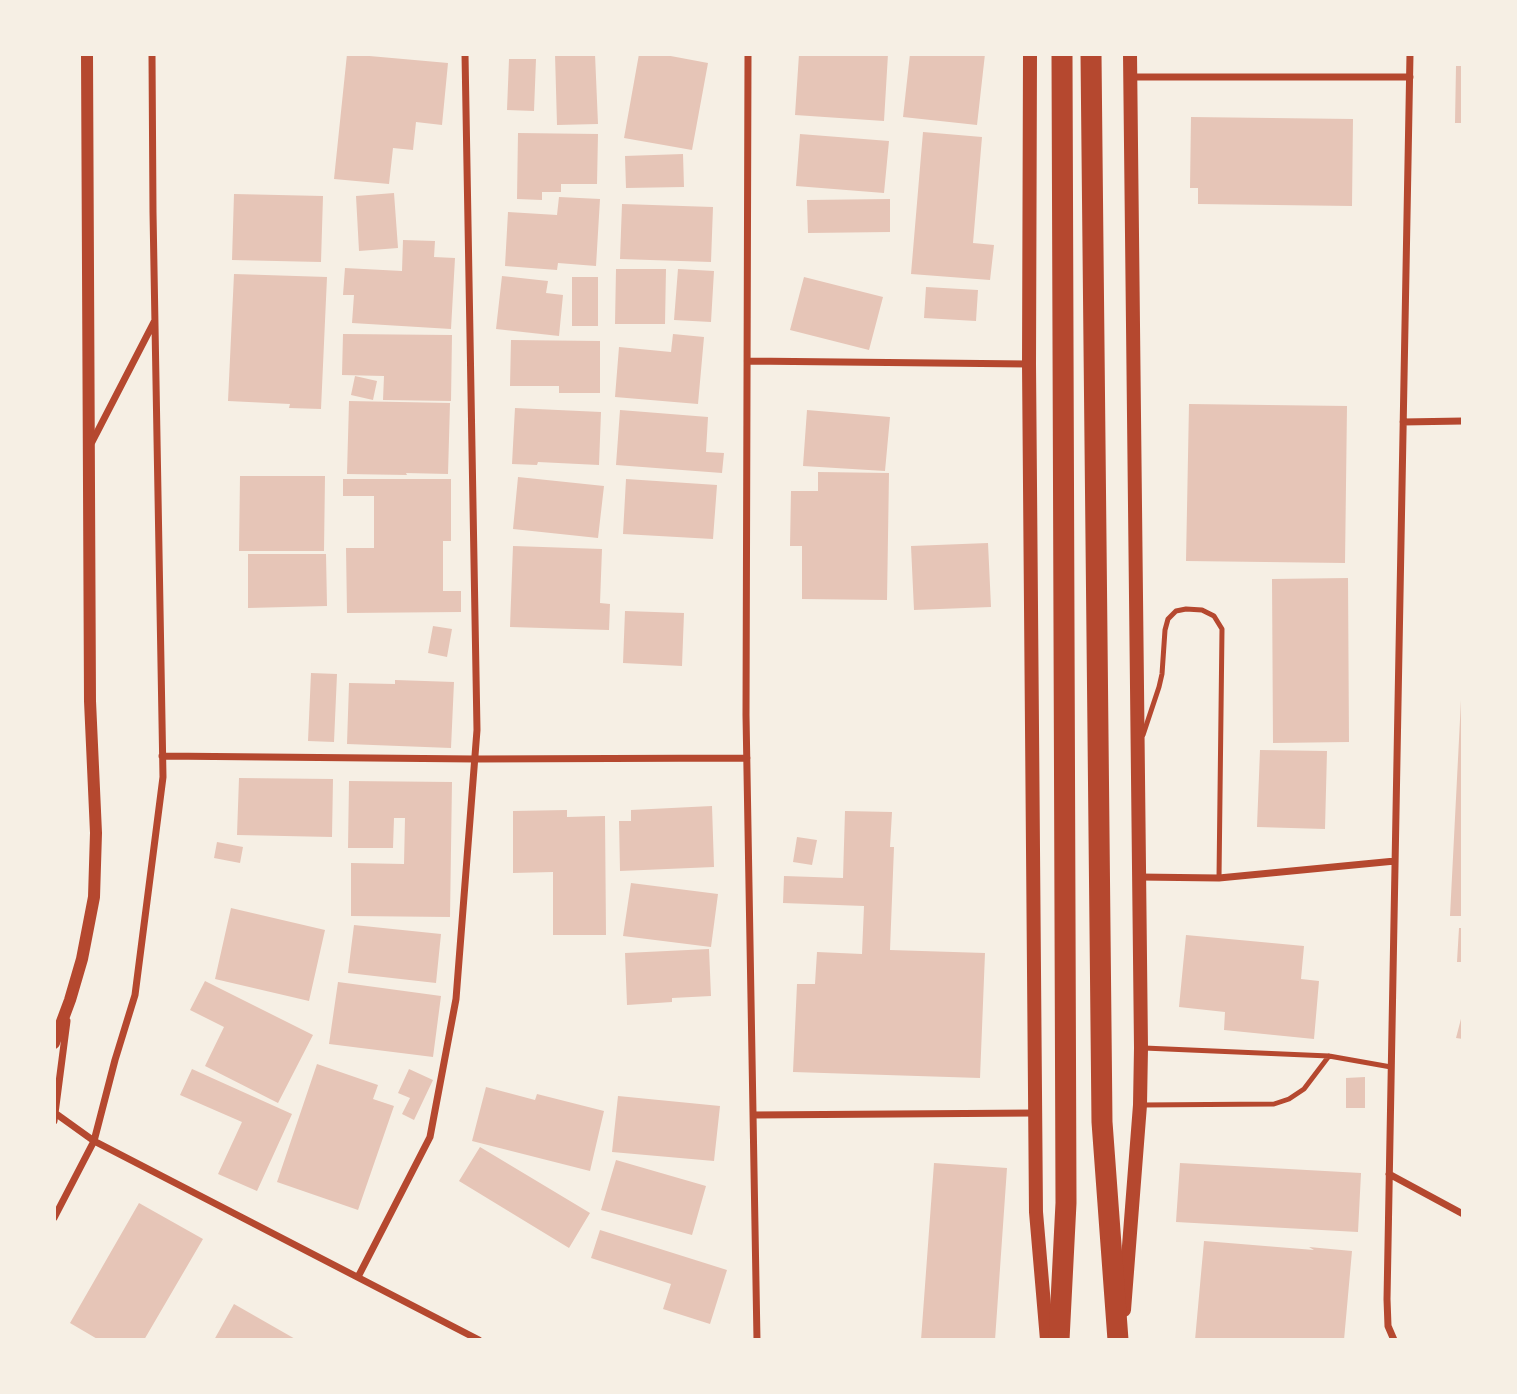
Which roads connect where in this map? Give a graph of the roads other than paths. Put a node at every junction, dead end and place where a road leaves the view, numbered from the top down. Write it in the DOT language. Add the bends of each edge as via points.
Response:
graph roads {
  1 [pos="87,54"];
  2 [pos="152,54"];
  3 [pos="465,54"];
  4 [pos="748,54"];
  5 [pos="1030,54"];
  6 [pos="1062,54"];
  7 [pos="1091,54"];
  8 [pos="1130,54"];
  9 [pos="1410,54"];
  10 [pos="1130,77"];
  11 [pos="1410,77"];
  12 [pos="155,320"];
  13 [pos="747,360"];
  14 [pos="1029,364"];
  15 [pos="1463,421"];
  16 [pos="1403,422"];
  17 [pos="88,448"];
  18 [pos="1139,747"];
  19 [pos="162,756"];
  20 [pos="747,758"];
  21 [pos="475,759"];
  22 [pos="1395,861"];
  23 [pos="1139,877"];
  24 [pos="1219,878"];
  25 [pos="70,1000"];
  26 [pos="54,1043"];
  27 [pos="1141,1048"];
  28 [pos="1329,1056"];
  29 [pos="1391,1067"];
  30 [pos="1140,1105"];
  31 [pos="55,1113"];
  32 [pos="1036,1113"];
  33 [pos="753,1115"];
  34 [pos="54,1121"];
  35 [pos="94,1142"];
  36 [pos="1389,1174"];
  37 [pos="1463,1214"];
  38 [pos="54,1218"];
  39 [pos="358,1278"];
  40 [pos="480,1340"];
  41 [pos="757,1340"];
  42 [pos="1047,1340"];
  43 [pos="1059,1340"];
  44 [pos="1120,1340"];
  45 [pos="1394,1340"];
  1 -- 17 [label="street"];
  2 -- 12 [label="street"];
  3 -- 21 [label="street"];
  4 -- 13 [label="street"];
  5 -- 14 [label="main road"];
  6 -- 43 [label="highway" via="1066,1203"];
  7 -- 44 [label="highway" via="1102,1122"];
  8 -- 10 [label="main road"];
  9 -- 11 [label="street"];
  10 -- 11 [label="street"];
  10 -- 18 [label="main road"];
  11 -- 16 [label="street"];
  12 -- 17 [label="street"];
  12 -- 19 [label="street"];
  13 -- 14 [label="street"];
  13 -- 20 [label="street"];
  14 -- 32 [label="main road"];
  15 -- 16 [label="street"];
  16 -- 22 [label="street"];
  17 -- 25 [label="street" via="96,845 94,897"];
  18 -- 23 [label="main road"];
  18 -- 24 [label="lane" via="1162,674 1168,619 1186,608 1214,616 1222,629"];
  19 -- 21 [label="street"];
  19 -- 35 [label="street" via="135,995"];
  20 -- 21 [label="street"];
  20 -- 33 [label="street"];
  21 -- 39 [label="street" via="456,999 430,1137"];
  22 -- 24 [label="street"];
  22 -- 29 [label="street"];
  23 -- 24 [label="street"];
  23 -- 27 [label="main road"];
  25 -- 26 [label="street"];
  25 -- 31 [label="street"];
  27 -- 28 [label="lane"];
  27 -- 30 [label="main road"];
  28 -- 29 [label="lane"];
  28 -- 30 [label="lane" via="1304,1089 1273,1104"];
  29 -- 36 [label="street"];
  30 -- 44 [label="main road"];
  31 -- 34 [label="street"];
  31 -- 35 [label="street"];
  32 -- 33 [label="street"];
  32 -- 42 [label="main road" via="1036,1212"];
  33 -- 41 [label="street"];
  35 -- 38 [label="street"];
  35 -- 39 [label="street"];
  36 -- 37 [label="street"];
  36 -- 45 [label="street" via="1387,1299 1388,1326"];
  39 -- 40 [label="street"];
}
